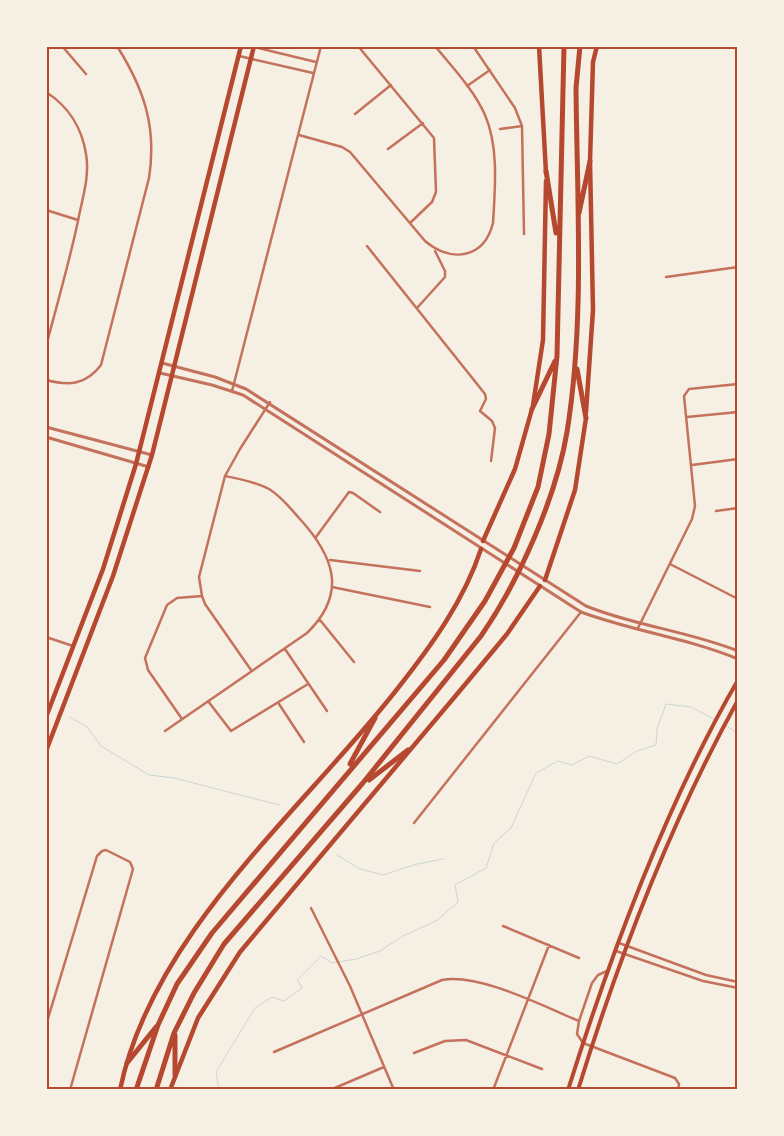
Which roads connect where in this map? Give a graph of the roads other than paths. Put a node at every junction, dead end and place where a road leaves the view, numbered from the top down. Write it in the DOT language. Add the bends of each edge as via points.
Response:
graph roads {
  1 [pos="62,46"];
  2 [pos="117,46"];
  3 [pos="241,46"];
  4 [pos="321,46"];
  5 [pos="358,46"];
  6 [pos="435,46"];
  7 [pos="473,46"];
  8 [pos="539,46"];
  9 [pos="564,46"];
  10 [pos="580,46"];
  11 [pos="597,46"];
  12 [pos="252,47"];
  13 [pos="239,56"];
  14 [pos="251,58"];
  15 [pos="316,62"];
  16 [pos="490,70"];
  17 [pos="313,73"];
  18 [pos="86,74"];
  19 [pos="391,85"];
  20 [pos="467,86"];
  21 [pos="46,92"];
  22 [pos="355,114"];
  23 [pos="422,122"];
  24 [pos="522,126"];
  25 [pos="500,129"];
  26 [pos="299,135"];
  27 [pos="388,149"];
  28 [pos="590,161"];
  29 [pos="546,171"];
  30 [pos="46,210"];
  31 [pos="78,220"];
  32 [pos="410,223"];
  33 [pos="577,223"];
  34 [pos="524,234"];
  35 [pos="558,244"];
  36 [pos="368,246"];
  37 [pos="435,250"];
  38 [pos="738,267"];
  39 [pos="666,277"];
  40 [pos="417,308"];
  41 [pos="47,341"];
  42 [pos="46,346"];
  43 [pos="557,356"];
  44 [pos="162,363"];
  45 [pos="576,364"];
  46 [pos="175,366"];
  47 [pos="160,373"];
  48 [pos="172,376"];
  49 [pos="46,380"];
  50 [pos="235,384"];
  51 [pos="738,384"];
  52 [pos="232,390"];
  53 [pos="270,402"];
  54 [pos="266,409"];
  55 [pos="532,409"];
  56 [pos="738,412"];
  57 [pos="586,418"];
  58 [pos="686,418"];
  59 [pos="46,427"];
  60 [pos="46,437"];
  61 [pos="139,452"];
  62 [pos="152,455"];
  63 [pos="738,459"];
  64 [pos="491,461"];
  65 [pos="136,464"];
  66 [pos="692,465"];
  67 [pos="149,467"];
  68 [pos="226,476"];
  69 [pos="738,508"];
  70 [pos="716,511"];
  71 [pos="380,512"];
  72 [pos="316,537"];
  73 [pos="483,541"];
  74 [pos="481,550"];
  75 [pos="329,560"];
  76 [pos="670,564"];
  77 [pos="420,571"];
  78 [pos="545,580"];
  79 [pos="540,586"];
  80 [pos="332,587"];
  81 [pos="202,596"];
  82 [pos="738,598"];
  83 [pos="430,607"];
  84 [pos="581,612"];
  85 [pos="320,620"];
  86 [pos="641,622"];
  87 [pos="638,628"];
  88 [pos="46,637"];
  89 [pos="75,646"];
  90 [pos="285,649"];
  91 [pos="738,651"];
  92 [pos="738,658"];
  93 [pos="354,662"];
  94 [pos="251,670"];
  95 [pos="738,680"];
  96 [pos="308,684"];
  97 [pos="738,700"];
  98 [pos="208,701"];
  99 [pos="279,704"];
  100 [pos="327,711"];
  101 [pos="46,717"];
  102 [pos="182,718"];
  103 [pos="375,718"];
  104 [pos="165,731"];
  105 [pos="304,742"];
  106 [pos="46,750"];
  107 [pos="408,750"];
  108 [pos="346,773"];
  109 [pos="362,784"];
  110 [pos="414,823"];
  111 [pos="311,908"];
  112 [pos="503,926"];
  113 [pos="619,943"];
  114 [pos="549,945"];
  115 [pos="627,947"];
  116 [pos="616,951"];
  117 [pos="624,954"];
  118 [pos="579,958"];
  119 [pos="608,971"];
  120 [pos="738,982"];
  121 [pos="738,988"];
  122 [pos="528,1000"];
  123 [pos="362,1015"];
  124 [pos="579,1021"];
  125 [pos="46,1025"];
  126 [pos="158,1025"];
  127 [pos="174,1033"];
  128 [pos="583,1043"];
  129 [pos="592,1046"];
  130 [pos="274,1052"];
  131 [pos="414,1053"];
  132 [pos="507,1055"];
  133 [pos="127,1063"];
  134 [pos="384,1067"];
  135 [pos="542,1069"];
  136 [pos="175,1075"];
  137 [pos="70,1090"];
  138 [pos="120,1090"];
  139 [pos="136,1090"];
  140 [pos="156,1090"];
  141 [pos="170,1090"];
  142 [pos="330,1090"];
  143 [pos="394,1090"];
  144 [pos="493,1090"];
  145 [pos="568,1090"];
  146 [pos="578,1090"];
  147 [pos="678,1090"];
  1 -- 18 [label="street"];
  2 -- 49 [label="street" via="143,96 150,123 152,155 149,178 101,365 88,380 78,384"];
  3 -- 13 [label="main road"];
  4 -- 15 [label="street"];
  5 -- 19 [label="street"];
  6 -- 20 [label="street"];
  7 -- 16 [label="street"];
  8 -- 29 [label="main road"];
  9 -- 35 [label="highway"];
  10 -- 33 [label="highway" via="576,88"];
  11 -- 28 [label="main road" via="593,62"];
  12 -- 14 [label="main road"];
  12 -- 15 [label="street"];
  13 -- 14 [label="street"];
  13 -- 44 [label="main road"];
  14 -- 17 [label="street"];
  14 -- 46 [label="main road"];
  15 -- 17 [label="street"];
  16 -- 20 [label="street"];
  16 -- 24 [label="street" via="520,117"];
  17 -- 26 [label="street"];
  19 -- 22 [label="street"];
  19 -- 23 [label="street"];
  20 -- 37 [label="street" via="485,115 490,131 494,160 493,223 490,233 475,250 453,256"];
  21 -- 31 [label="street" via="71,115 83,140 87,170"];
  23 -- 27 [label="street"];
  23 -- 32 [label="street" via="434,138 436,192 432,202"];
  24 -- 25 [label="street"];
  24 -- 34 [label="street"];
  26 -- 32 [label="street" via="350,152"];
  26 -- 50 [label="street"];
  28 -- 33 [label="highway"];
  28 -- 57 [label="main road" via="593,310"];
  29 -- 35 [label="highway"];
  29 -- 55 [label="main road" via="543,340"];
  30 -- 31 [label="street"];
  31 -- 41 [label="street"];
  32 -- 37 [label="street"];
  33 -- 45 [label="highway"];
  35 -- 43 [label="highway"];
  36 -- 40 [label="street"];
  37 -- 40 [label="street" via="445,277"];
  38 -- 39 [label="street"];
  40 -- 64 [label="street" via="485,394 480,411 495,428"];
  41 -- 42 [label="street"];
  43 -- 55 [label="highway"];
  43 -- 108 [label="highway" via="549,434 538,487 514,548 472,620 444,660"];
  44 -- 46 [label="street"];
  44 -- 47 [label="main road"];
  45 -- 57 [label="highway"];
  45 -- 109 [label="highway" via="566,434 551,493 498,612"];
  46 -- 48 [label="main road"];
  46 -- 50 [label="street"];
  47 -- 48 [label="street"];
  47 -- 61 [label="main road"];
  48 -- 52 [label="street"];
  48 -- 62 [label="main road"];
  50 -- 52 [label="street"];
  50 -- 53 [label="street"];
  51 -- 58 [label="street" via="689,389 684,396"];
  52 -- 54 [label="street"];
  53 -- 54 [label="street"];
  53 -- 73 [label="street"];
  54 -- 68 [label="street"];
  54 -- 74 [label="street"];
  55 -- 73 [label="main road" via="515,469"];
  56 -- 58 [label="street"];
  57 -- 78 [label="main road" via="575,490"];
  58 -- 66 [label="street"];
  59 -- 61 [label="street"];
  60 -- 65 [label="street"];
  61 -- 62 [label="street"];
  61 -- 65 [label="main road"];
  62 -- 67 [label="main road"];
  63 -- 66 [label="street"];
  65 -- 67 [label="street"];
  65 -- 89 [label="main road"];
  66 -- 76 [label="street" via="696,506"];
  67 -- 106 [label="main road" via="113,576"];
  68 -- 72 [label="street" via="260,485 278,494"];
  68 -- 81 [label="street" via="200,577"];
  69 -- 70 [label="street"];
  71 -- 72 [label="street" via="349,492"];
  72 -- 75 [label="street"];
  73 -- 78 [label="street"];
  74 -- 79 [label="street"];
  74 -- 103 [label="main road" via="468,584 446,623"];
  75 -- 77 [label="street"];
  75 -- 80 [label="street"];
  76 -- 82 [label="street"];
  76 -- 86 [label="street"];
  78 -- 86 [label="street" via="586,606"];
  79 -- 84 [label="street"];
  79 -- 107 [label="main road" via="507,634"];
  80 -- 83 [label="street"];
  80 -- 85 [label="street"];
  81 -- 94 [label="street"];
  81 -- 102 [label="street" via="177,598 167,605 145,658 148,670"];
  84 -- 87 [label="street"];
  84 -- 110 [label="street"];
  85 -- 90 [label="street"];
  85 -- 93 [label="street"];
  86 -- 87 [label="street"];
  86 -- 91 [label="street"];
  87 -- 92 [label="street"];
  88 -- 89 [label="street"];
  89 -- 101 [label="main road"];
  90 -- 94 [label="street"];
  90 -- 96 [label="street"];
  94 -- 98 [label="street"];
  95 -- 113 [label="main road" via="662,836"];
  96 -- 99 [label="street"];
  96 -- 100 [label="street"];
  97 -- 115 [label="main road" via="665,854"];
  98 -- 99 [label="street" via="231,731"];
  98 -- 102 [label="street"];
  99 -- 105 [label="street"];
  102 -- 104 [label="street"];
  103 -- 108 [label="highway"];
  103 -- 133 [label="main road" via="262,845 176,955 145,1011"];
  107 -- 109 [label="highway"];
  107 -- 136 [label="main road" via="240,952 198,1018"];
  108 -- 126 [label="highway" via="212,933 177,984"];
  109 -- 127 [label="highway" via="224,944"];
  111 -- 123 [label="street"];
  112 -- 114 [label="street"];
  113 -- 115 [label="street"];
  113 -- 116 [label="main road"];
  114 -- 118 [label="street"];
  114 -- 122 [label="street"];
  115 -- 117 [label="main road"];
  115 -- 120 [label="street" via="706,975"];
  116 -- 117 [label="street"];
  116 -- 119 [label="main road"];
  117 -- 121 [label="street" via="703,981"];
  117 -- 129 [label="main road"];
  119 -- 124 [label="street" via="598,975 592,983"];
  119 -- 128 [label="main road"];
  122 -- 123 [label="street" via="466,978 453,978"];
  122 -- 124 [label="street"];
  122 -- 132 [label="street"];
  123 -- 130 [label="street"];
  123 -- 134 [label="street"];
  124 -- 128 [label="street" via="577,1034"];
  125 -- 137 [label="street" via="97,856 106,850 130,862 133,869"];
  126 -- 133 [label="highway"];
  126 -- 139 [label="highway"];
  127 -- 136 [label="highway"];
  127 -- 140 [label="highway"];
  128 -- 129 [label="street"];
  128 -- 145 [label="main road"];
  129 -- 146 [label="main road"];
  129 -- 147 [label="street" via="675,1078"];
  131 -- 132 [label="street" via="456,1040 481,1044"];
  132 -- 135 [label="street"];
  132 -- 144 [label="street"];
  133 -- 138 [label="main road"];
  134 -- 142 [label="street"];
  134 -- 143 [label="street"];
  136 -- 141 [label="main road"];
}
